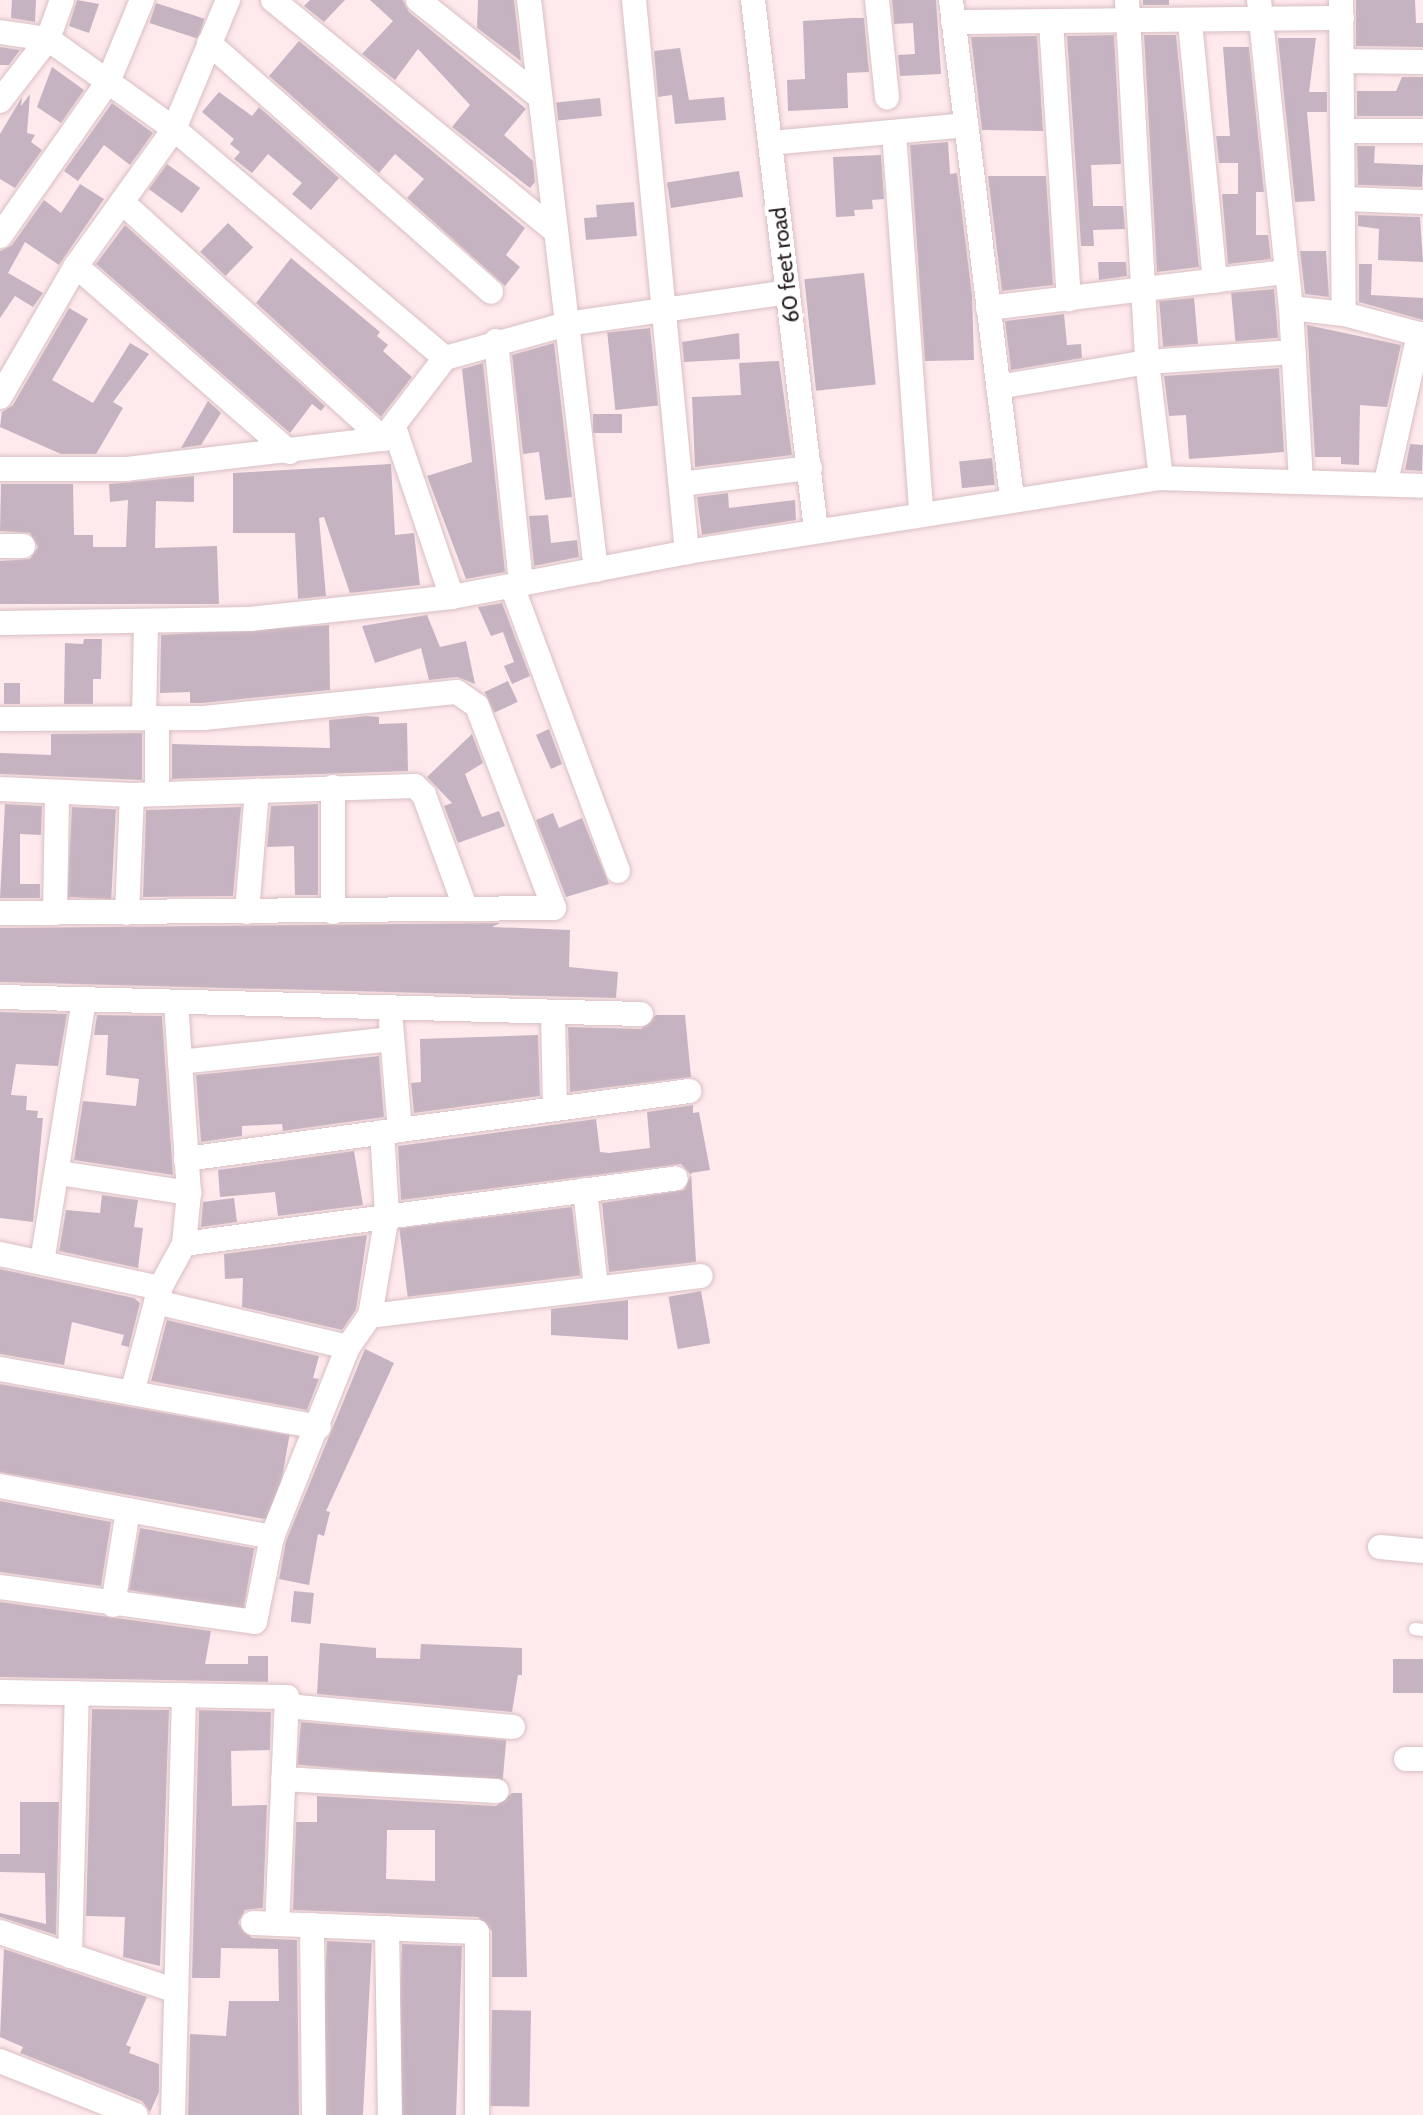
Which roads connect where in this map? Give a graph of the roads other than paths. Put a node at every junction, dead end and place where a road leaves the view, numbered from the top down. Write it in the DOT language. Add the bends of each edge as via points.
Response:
graph roads {
  1 [pos="62,0"];
  2 [pos="142,0"];
  3 [pos="228,0"];
  4 [pos="273,0"];
  5 [pos="418,0"];
  6 [pos="529,0"];
  7 [pos="634,0"];
  8 [pos="753,0"];
  9 [pos="877,0"];
  10 [pos="1341,9"];
  11 [pos="441,10"];
  12 [pos="952,11"];
  13 [pos="1127,11"];
  14 [pos="1260,11"];
  15 [pos="1051,22"];
  16 [pos="1190,22"];
  17 [pos="0,32"];
  18 [pos="48,39"];
  19 [pos="209,43"];
  20 [pos="1343,61"];
  21 [pos="1423,62"];
  22 [pos="108,82"];
  23 [pos="540,97"];
  24 [pos="887,97"];
  25 [pos="0,101"];
  26 [pos="966,125"];
  27 [pos="174,129"];
  28 [pos="1343,131"];
  29 [pos="1423,131"];
  30 [pos="894,132"];
  31 [pos="770,143"];
  32 [pos="1344,199"];
  33 [pos="122,202"];
  34 [pos="1423,202"];
  35 [pos="555,231"];
  36 [pos="0,236"];
  37 [pos="76,266"];
  38 [pos="1286,272"];
  39 [pos="1215,281"];
  40 [pos="1143,290"];
  41 [pos="491,292"];
  42 [pos="788,292"];
  43 [pos="1069,299"];
  44 [pos="988,308"];
  45 [pos="1291,308"];
  46 [pos="664,312"];
  47 [pos="1344,314"];
  48 [pos="567,324"];
  49 [pos="1421,335"];
  50 [pos="496,341"];
  51 [pos="1294,352"];
  52 [pos="445,358"];
  53 [pos="1147,362"];
  54 [pos="998,387"];
  55 [pos="0,397"];
  56 [pos="389,434"];
  57 [pos="289,452"];
  58 [pos="810,468"];
  59 [pos="0,469"];
  60 [pos="1161,478"];
  61 [pos="1301,480"];
  62 [pos="1386,482"];
  63 [pos="681,484"];
  64 [pos="1423,486"];
  65 [pos="1012,498"];
  66 [pos="921,513"];
  67 [pos="816,530"];
  68 [pos="687,552"];
  69 [pos="596,570"];
  70 [pos="517,586"];
  71 [pos="452,597"];
  72 [pos="146,621"];
  73 [pos="0,623"];
  74 [pos="151,718"];
  75 [pos="0,719"];
  76 [pos="333,787"];
  77 [pos="0,789"];
  78 [pos="257,790"];
  79 [pos="57,793"];
  80 [pos="157,793"];
  81 [pos="132,795"];
  82 [pos="618,871"];
  83 [pos="466,909"];
  84 [pos="247,912"];
  85 [pos="333,912"];
  86 [pos="0,913"];
  87 [pos="55,913"];
  88 [pos="127,913"];
  89 [pos="0,997"];
  90 [pos="84,1000"];
  91 [pos="176,1003"];
  92 [pos="390,1009"];
  93 [pos="553,1014"];
  94 [pos="641,1014"];
  95 [pos="392,1039"];
  96 [pos="180,1062"];
  97 [pos="689,1091"];
  98 [pos="555,1109"];
  99 [pos="391,1131"];
  100 [pos="186,1159"];
  101 [pos="59,1173"];
  102 [pos="676,1178"];
  103 [pos="585,1190"];
  104 [pos="189,1193"];
  105 [pos="387,1215"];
  106 [pos="184,1244"];
  107 [pos="0,1254"];
  108 [pos="42,1262"];
  109 [pos="701,1276"];
  110 [pos="596,1287"];
  111 [pos="158,1295"];
  112 [pos="370,1316"];
  113 [pos="348,1347"];
  114 [pos="0,1369"];
  115 [pos="132,1393"];
  116 [pos="319,1427"];
  117 [pos="0,1486"];
  118 [pos="128,1510"];
  119 [pos="272,1537"];
  120 [pos="1380,1547"];
  121 [pos="1423,1551"];
  122 [pos="0,1587"];
  123 [pos="113,1605"];
  124 [pos="0,1692"];
  125 [pos="77,1693"];
  126 [pos="184,1695"];
  127 [pos="287,1706"];
  128 [pos="513,1727"];
  129 [pos="283,1779"];
  130 [pos="497,1791"];
  131 [pos="312,1925"];
  132 [pos="387,1928"];
  133 [pos="0,1932"];
  134 [pos="70,1956"];
  135 [pos="176,1991"];
  136 [pos="0,2061"];
  137 [pos="136,2115"];
  138 [pos="173,2115"];
  139 [pos="314,2115"];
  140 [pos="390,2115"];
  141 [pos="477,2115"];
  1 -- 18 [label="street"];
  2 -- 22 [label="street"];
  3 -- 19 [label="street"];
  4 -- 35 [label="street"];
  5 -- 11 [label="street"];
  6 -- 23 [label="street"];
  7 -- 46 [label="street"];
  8 -- 31 [label="street, 60 feet road"];
  9 -- 24 [label="street"];
  10 -- 14 [label="street"];
  10 -- 20 [label="street"];
  11 -- 23 [label="street"];
  12 -- 15 [label="street"];
  12 -- 26 [label="street"];
  13 -- 15 [label="street"];
  13 -- 16 [label="street"];
  13 -- 40 [label="street"];
  14 -- 16 [label="street"];
  14 -- 38 [label="street"];
  15 -- 43 [label="street"];
  16 -- 39 [label="street"];
  17 -- 18 [label="street"];
  18 -- 22 [label="street"];
  18 -- 25 [label="street"];
  19 -- 27 [label="street"];
  19 -- 41 [label="street"];
  20 -- 21 [label="street"];
  20 -- 28 [label="street"];
  22 -- 27 [label="street"];
  22 -- 36 [label="street"];
  23 -- 35 [label="street"];
  26 -- 30 [label="street"];
  26 -- 44 [label="street"];
  27 -- 33 [label="street"];
  27 -- 52 [label="street"];
  28 -- 29 [label="street"];
  28 -- 32 [label="street"];
  30 -- 31 [label="street"];
  30 -- 66 [label="street"];
  31 -- 42 [label="street, 60 feet road"];
  32 -- 34 [label="street"];
  32 -- 47 [label="street"];
  33 -- 37 [label="street"];
  33 -- 56 [label="street"];
  35 -- 48 [label="street"];
  37 -- 55 [label="street"];
  37 -- 57 [label="street"];
  38 -- 39 [label="street"];
  38 -- 45 [label="street"];
  39 -- 40 [label="street"];
  40 -- 43 [label="street"];
  40 -- 53 [label="street"];
  42 -- 46 [label="street"];
  42 -- 58 [label="street, 60 feet road"];
  43 -- 44 [label="street"];
  44 -- 54 [label="street"];
  45 -- 47 [label="street"];
  45 -- 51 [label="street"];
  46 -- 48 [label="street"];
  46 -- 63 [label="street"];
  47 -- 49 [label="street"];
  48 -- 50 [label="street"];
  48 -- 69 [label="street"];
  49 -- 62 [label="street"];
  50 -- 52 [label="street"];
  50 -- 70 [label="street"];
  51 -- 53 [label="street"];
  51 -- 61 [label="street"];
  52 -- 56 [label="street"];
  53 -- 54 [label="street"];
  53 -- 60 [label="street"];
  54 -- 65 [label="street"];
  56 -- 57 [label="street"];
  56 -- 71 [label="street"];
  57 -- 59 [label="street" via="126,469"];
  58 -- 63 [label="street"];
  58 -- 67 [label="street, 60 feet road"];
  60 -- 61 [label="street"];
  60 -- 65 [label="street"];
  61 -- 62 [label="street"];
  62 -- 64 [label="street"];
  63 -- 68 [label="street"];
  65 -- 66 [label="street"];
  66 -- 67 [label="street"];
  67 -- 68 [label="street"];
  68 -- 69 [label="street"];
  69 -- 70 [label="street"];
  70 -- 71 [label="street"];
  70 -- 82 [label="street"];
  71 -- 72 [label="street" via="250,619"];
  72 -- 73 [label="street"];
  72 -- 74 [label="street"];
  74 -- 75 [label="street"];
  74 -- 80 [label="street"];
  74 -- 83 [label="street" via="447,691 470,699 554,908"];
  76 -- 78 [label="street"];
  76 -- 83 [label="street" via="419,788"];
  76 -- 85 [label="street"];
  77 -- 79 [label="street"];
  78 -- 80 [label="street"];
  78 -- 84 [label="street"];
  79 -- 81 [label="street"];
  79 -- 87 [label="street"];
  80 -- 81 [label="street"];
  81 -- 88 [label="street"];
  83 -- 85 [label="street"];
  84 -- 85 [label="street"];
  84 -- 88 [label="street"];
  86 -- 87 [label="street"];
  87 -- 88 [label="street"];
  89 -- 90 [label="street"];
  90 -- 91 [label="street"];
  90 -- 101 [label="street"];
  91 -- 92 [label="street"];
  91 -- 96 [label="street"];
  92 -- 93 [label="street"];
  92 -- 95 [label="street"];
  93 -- 94 [label="street"];
  93 -- 98 [label="street"];
  95 -- 96 [label="street"];
  95 -- 99 [label="street"];
  96 -- 100 [label="street"];
  97 -- 98 [label="street"];
  98 -- 99 [label="street"];
  99 -- 100 [label="street"];
  99 -- 105 [label="street"];
  100 -- 104 [label="street"];
  101 -- 104 [label="street"];
  101 -- 108 [label="street"];
  102 -- 103 [label="street"];
  103 -- 105 [label="street"];
  103 -- 110 [label="street"];
  104 -- 106 [label="street"];
  105 -- 106 [label="street"];
  105 -- 112 [label="street"];
  106 -- 111 [label="street"];
  107 -- 108 [label="street"];
  108 -- 111 [label="street"];
  109 -- 110 [label="street"];
  110 -- 112 [label="street"];
  111 -- 113 [label="street"];
  111 -- 115 [label="street"];
  112 -- 113 [label="street"];
  113 -- 116 [label="street"];
  114 -- 115 [label="street"];
  115 -- 116 [label="street"];
  116 -- 119 [label="street"];
  117 -- 118 [label="street"];
  118 -- 119 [label="street"];
  118 -- 123 [label="street"];
  119 -- 123 [label="street" via="255,1622"];
  120 -- 121 [label="street"];
  122 -- 123 [label="street"];
  124 -- 125 [label="street"];
  125 -- 126 [label="street"];
  125 -- 134 [label="street"];
  126 -- 127 [label="street" via="287,1697"];
  126 -- 135 [label="street"];
  127 -- 128 [label="street"];
  127 -- 129 [label="street"];
  129 -- 130 [label="street"];
  129 -- 131 [label="street" via="265,1924"];
  131 -- 132 [label="street"];
  131 -- 139 [label="street"];
  132 -- 140 [label="street"];
  132 -- 141 [label="street" via="477,1932"];
  133 -- 134 [label="street"];
  134 -- 135 [label="street"];
  135 -- 138 [label="street"];
  136 -- 137 [label="street"];
}
